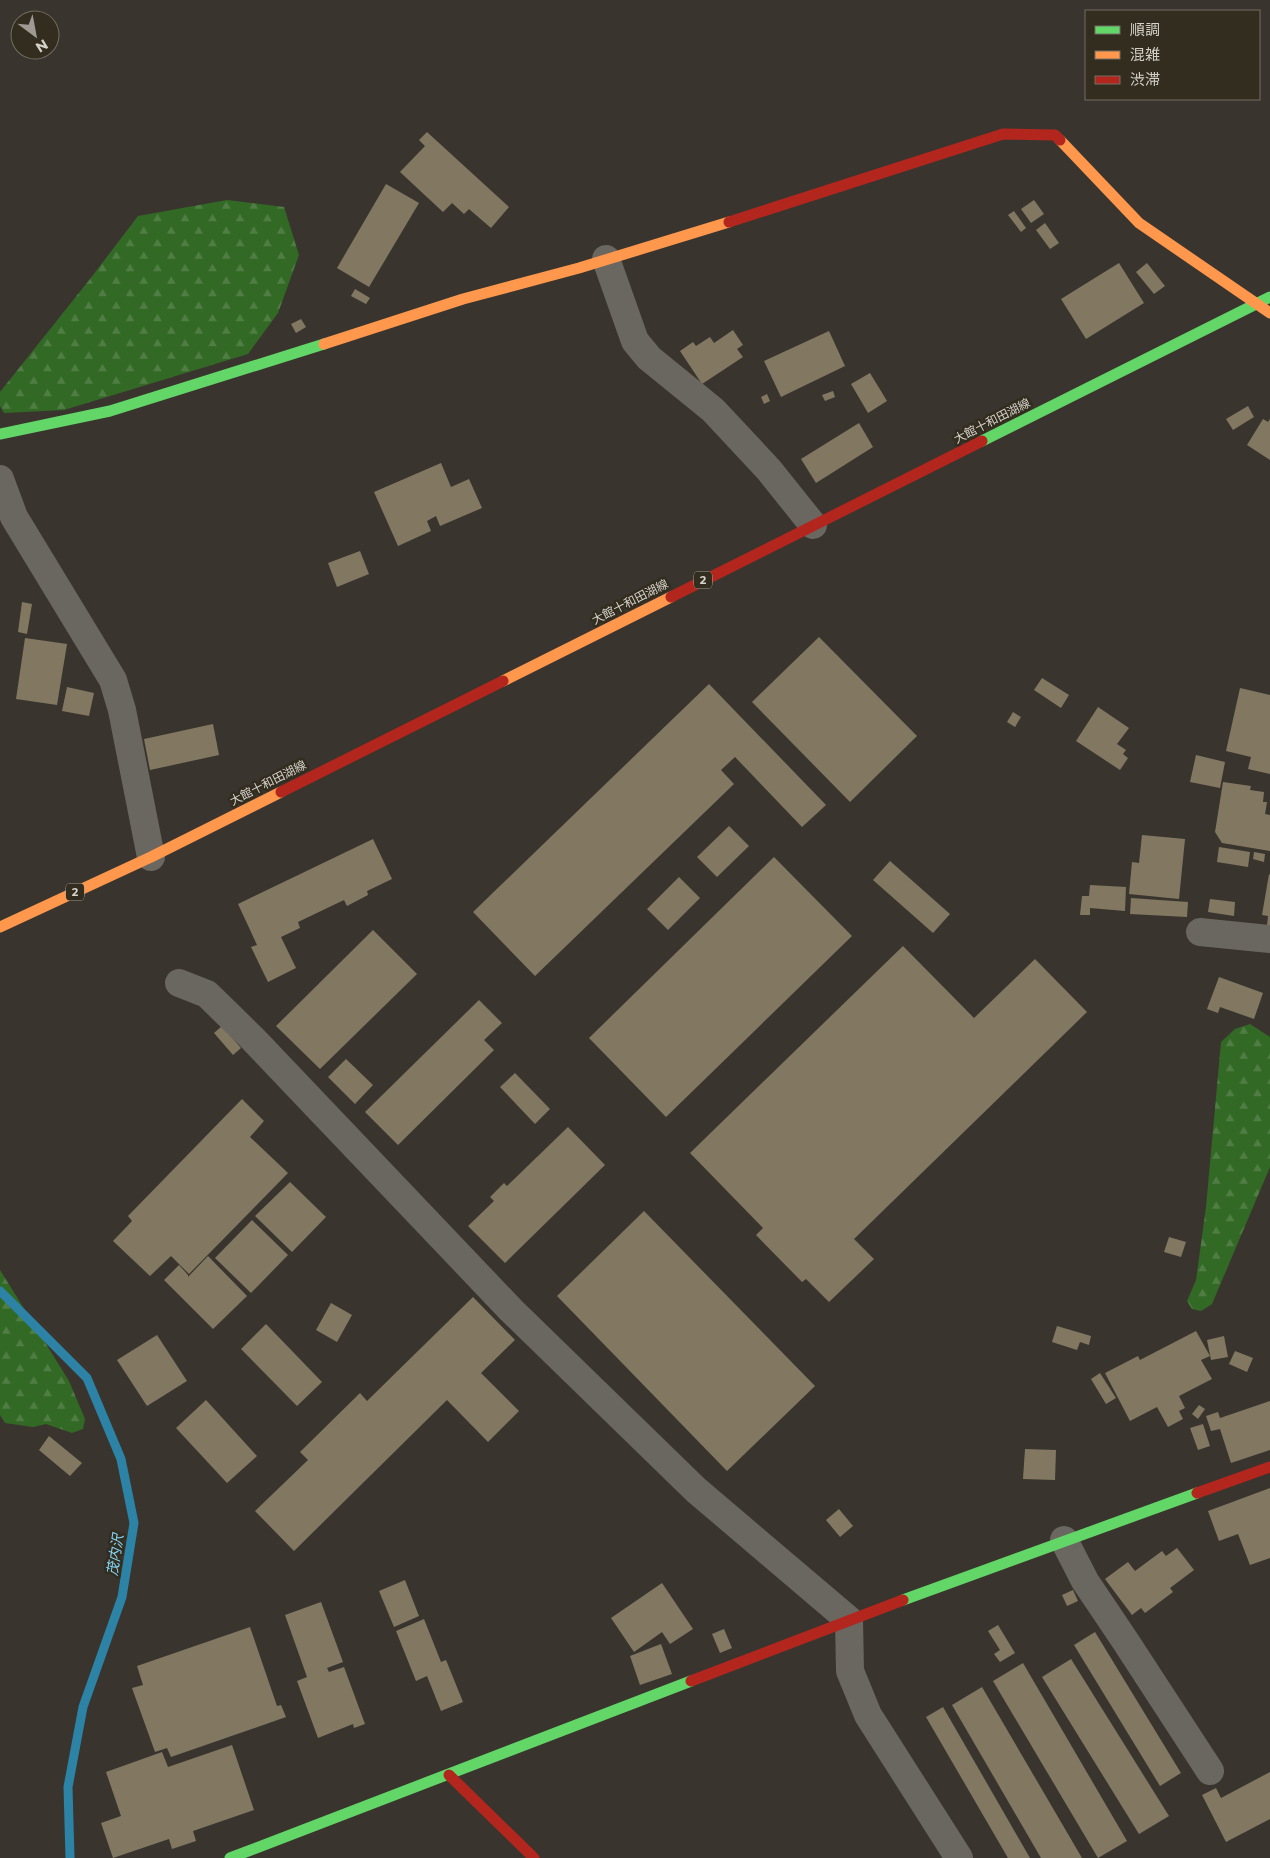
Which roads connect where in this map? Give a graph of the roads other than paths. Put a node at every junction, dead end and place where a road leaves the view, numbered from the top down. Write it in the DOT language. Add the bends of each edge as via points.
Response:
graph roads {
  1 [pos="606,260"];
  2 [pos="1270,297"];
  3 [pos="1256,304"];
  4 [pos="1270,313"];
  5 [pos="0,434"];
  6 [pos="0,479"];
  7 [pos="814,525"];
  8 [pos="151,857"];
  9 [pos="0,927"];
  10 [pos="1200,932"];
  11 [pos="1270,939"];
  12 [pos="179,983"];
  13 [pos="1270,1467"];
  14 [pos="1064,1540"];
  15 [pos="849,1620"];
  16 [pos="1210,1771"];
  17 [pos="449,1775"];
  18 [pos="230,1858"];
  19 [pos="534,1858"];
  20 [pos="959,1858"];
  1 -- 3 [label="street" via="1003,134 1054,136 1139,223"];
  1 -- 5 [label="street" via="463,299 110,411"];
  1 -- 7 [label="street" via="635,341 649,358 713,410"];
  2 -- 3 [label="street, 大館十和田湖線 / 2"];
  3 -- 4 [label="street"];
  3 -- 7 [label="street, 大館十和田湖線 / 2"];
  6 -- 8 [label="street" via="14,518 113,680 122,710"];
  7 -- 8 [label="street, 大館十和田湖線 / 2"];
  8 -- 9 [label="street, 大館十和田湖線 / 2"];
  10 -- 11 [label="street"];
  12 -- 15 [label="street" via="207,994 518,1317 696,1490"];
  13 -- 14 [label="street"];
  14 -- 15 [label="street"];
  14 -- 16 [label="street" via="1085,1581"];
  15 -- 17 [label="street"];
  15 -- 20 [label="street" via="850,1671 868,1715"];
  17 -- 18 [label="street"];
  17 -- 19 [label="street"];
}
